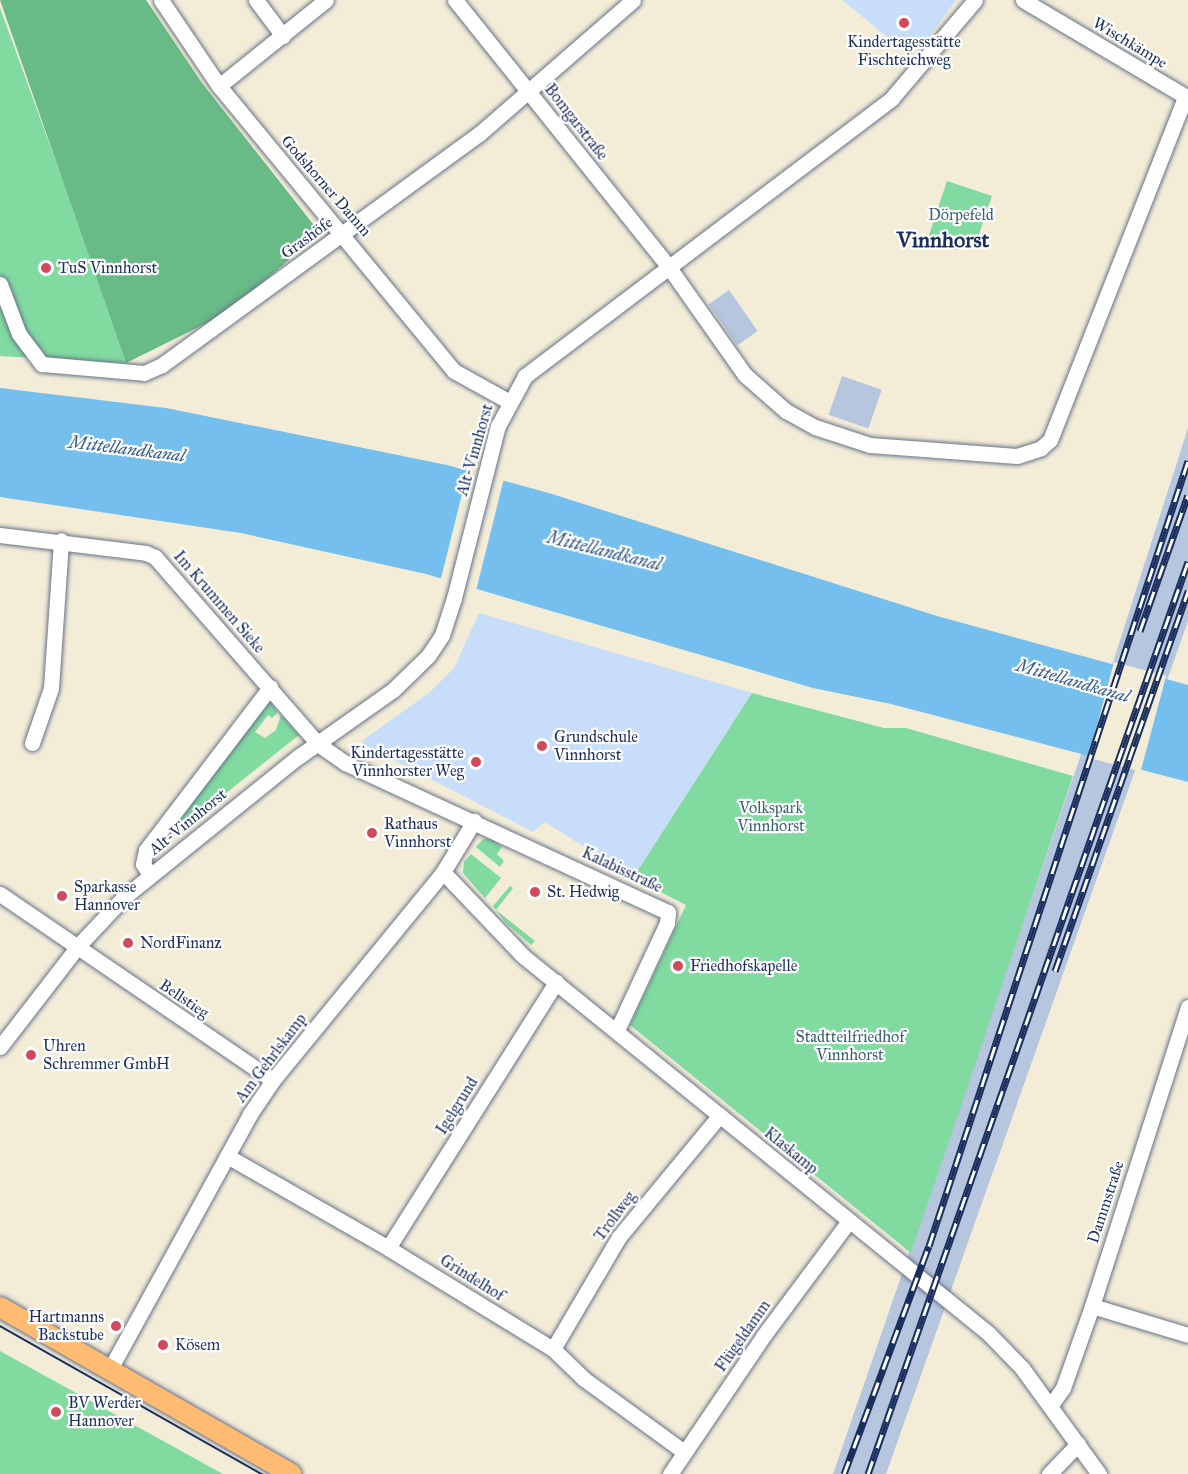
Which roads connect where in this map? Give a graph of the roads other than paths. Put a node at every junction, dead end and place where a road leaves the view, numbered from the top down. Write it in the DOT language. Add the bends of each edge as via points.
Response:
graph roads {
  1 [pos="161,0"];
  2 [pos="256,0"];
  3 [pos="326,0"];
  4 [pos="455,0"];
  5 [pos="633,0"];
  6 [pos="975,0"];
  7 [pos="1023,0"];
  8 [pos="283,36"];
  9 [pos="219,87"];
  10 [pos="530,93"];
  11 [pos="1187,98"];
  12 [pos="344,234"];
  13 [pos="668,266"];
  14 [pos="0,284"];
  15 [pos="508,401"];
  16 [pos="0,535"];
  17 [pos="61,540"];
  18 [pos="270,687"];
  19 [pos="32,743"];
  20 [pos="318,744"];
  21 [pos="474,821"];
  22 [pos="443,872"];
  23 [pos="150,875"];
  24 [pos="0,894"];
  25 [pos="78,946"];
  26 [pos="556,982"];
  27 [pos="1188,1007"];
  28 [pos="617,1030"];
  29 [pos="0,1047"];
  30 [pos="273,1080"];
  31 [pos="720,1115"];
  32 [pos="227,1156"];
  33 [pos="849,1221"];
  34 [pos="388,1248"];
  35 [pos="0,1306"];
  36 [pos="1092,1306"];
  37 [pos="1188,1335"];
  38 [pos="553,1349"];
  39 [pos="110,1369"];
  40 [pos="1051,1405"];
  41 [pos="1077,1444"];
  42 [pos="684,1452"];
  43 [pos="292,1474"];
  44 [pos="670,1474"];
  45 [pos="1049,1474"];
  46 [pos="1099,1474"];
  1 -- 9 [label="street, Godshorner Damm"];
  2 -- 8 [label="street"];
  3 -- 8 [label="street"];
  4 -- 10 [label="street, Bomgarstraße"];
  5 -- 10 [label="street, Grashöfe"];
  6 -- 13 [label="street, Alt-Vinnhorst" via="892,98"];
  7 -- 11 [label="street, Wischkämpe"];
  8 -- 9 [label="street"];
  9 -- 12 [label="street, Godshorner Damm" via="329,223"];
  10 -- 12 [label="street, Grashöfe"];
  10 -- 13 [label="street, Bomgarstraße"];
  11 -- 13 [label="street" via="1056,430 1046,444 1031,453 870,445 815,427 786,411 745,375"];
  12 -- 14 [label="street, Grashöfe" via="162,365 144,373 42,364 19,334"];
  12 -- 15 [label="street, Godshorner Damm" via="454,371"];
  13 -- 15 [label="street, Alt-Vinnhorst" via="544,359 525,376"];
  15 -- 20 [label="street, Alt-Vinnhorst" via="442,635 428,656 393,690"];
  16 -- 17 [label="street, Im Krummen Sieke"];
  17 -- 18 [label="street, Im Krummen Sieke" via="155,557"];
  17 -- 19 [label="street" via="51,688"];
  18 -- 20 [label="street, Im Krummen Sieke"];
  18 -- 23 [label="street, Alt-Vinnhorst" via="146,850 143,864"];
  20 -- 21 [label="street, Im Krummen Sieke" via="359,773"];
  20 -- 23 [label="street, Alt-Vinnhorst"];
  21 -- 22 [label="street, Am Gehrlskamp"];
  21 -- 28 [label="street, Kalabisstraße" via="668,912 667,923"];
  22 -- 26 [label="street, Klaskamp" via="523,956"];
  22 -- 30 [label="street, Am Gehrlskamp"];
  23 -- 25 [label="street, Alt-Vinnhorst"];
  24 -- 25 [label="street"];
  25 -- 29 [label="street, Alt-Vinnhorst"];
  25 -- 30 [label="street, Bellstieg"];
  26 -- 28 [label="street, Klaskamp"];
  26 -- 34 [label="street, Igelgrund"];
  27 -- 36 [label="street, Dammstraße"];
  28 -- 31 [label="street, Klaskamp"];
  30 -- 32 [label="street, Am Gehrlskamp"];
  31 -- 33 [label="street, Klaskamp"];
  31 -- 38 [label="street, Trollweg" via="619,1236"];
  32 -- 34 [label="street, Grindelhof"];
  32 -- 39 [label="street, Am Gehrlskamp"];
  33 -- 40 [label="street, Klaskamp" via="988,1333"];
  33 -- 42 [label="street, Flügeldamm"];
  34 -- 38 [label="street, Grindelhof"];
  35 -- 39 [label="main road"];
  36 -- 37 [label="street"];
  36 -- 40 [label="street, Dammstraße" via="1063,1388"];
  38 -- 42 [label="street, Grindelhof" via="584,1379"];
  39 -- 43 [label="main road"];
  40 -- 41 [label="street, Klaskamp"];
  41 -- 45 [label="street"];
  41 -- 46 [label="street, Klaskamp"];
  42 -- 44 [label="street, Flügeldamm"];
}
